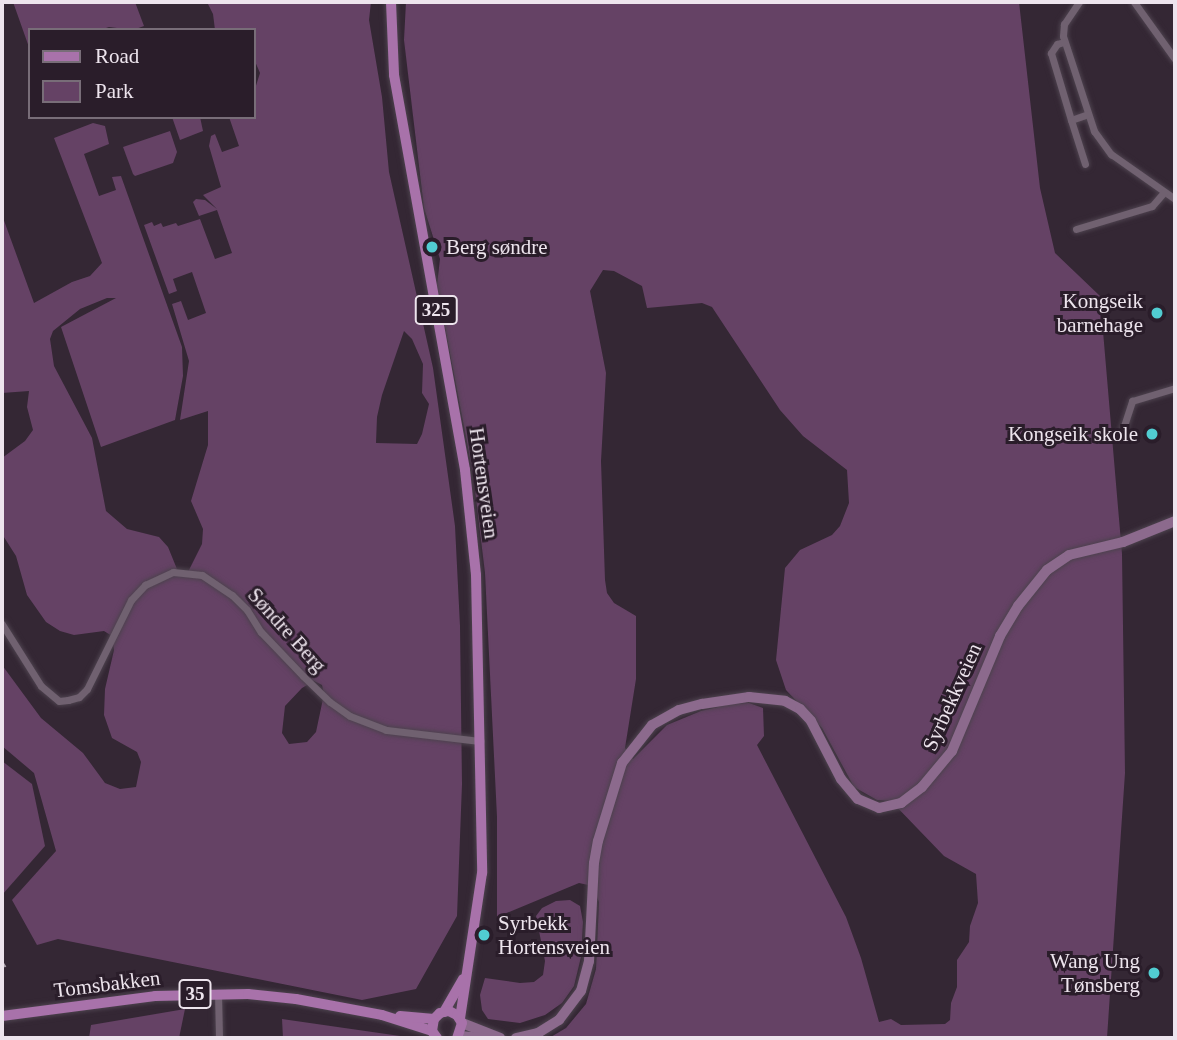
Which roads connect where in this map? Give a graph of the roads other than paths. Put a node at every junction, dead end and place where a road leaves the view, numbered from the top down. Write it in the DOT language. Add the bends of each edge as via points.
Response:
graph roads {
  1 [pos="391,2"];
  2 [pos="1079,2"];
  3 [pos="1134,2"];
  4 [pos="1064,42"];
  5 [pos="1175,59"];
  6 [pos="1088,114"];
  7 [pos="1071,120"];
  8 [pos="1085,164"];
  9 [pos="1164,192"];
  10 [pos="1175,199"];
  11 [pos="1076,229"];
  12 [pos="1175,388"];
  13 [pos="1122,432"];
  14 [pos="1175,521"];
  15 [pos="2,624"];
  16 [pos="481,741"];
  17 [pos="466,974"];
  18 [pos="218,993"];
  19 [pos="444,1012"];
  20 [pos="2,1016"];
  21 [pos="461,1021"];
  22 [pos="435,1033"];
  23 [pos="459,1037"];
  24 [pos="219,1038"];
  25 [pos="487,1038"];
  26 [pos="502,1038"];
  27 [pos="516,1038"];
  1 -- 16 [label="main road, Hortensveien / 325" via="391,48 402,123 472,514"];
  2 -- 4 [label="street" via="1064,24"];
  3 -- 5 [label="street"];
  4 -- 6 [label="street"];
  4 -- 7 [label="street" via="1051,53"];
  6 -- 7 [label="street"];
  6 -- 9 [label="street" via="1105,149"];
  7 -- 8 [label="street"];
  9 -- 10 [label="street"];
  9 -- 11 [label="street" via="1152,206"];
  12 -- 13 [label="street" via="1132,401"];
  14 -- 27 [label="main road, Syrbekkveien" via="1123,542 1069,555 1047,570 1000,636 951,751 922,787 901,803 879,808 858,800 841,779 811,721 785,701 749,697 702,704 652,725 622,763 598,841 589,961 581,991 559,1020 538,1033"];
  15 -- 16 [label="street, Søndre Berg" via="41,686 59,701 68,700 88,689 131,600 145,585 173,572 202,575 232,595 303,676 350,716 386,730"];
  16 -- 17 [label="main road, Hortensveien / 325" via="482,873"];
  17 -- 19 [label="main road, Hortensveien / 325"];
  17 -- 21 [label="main road, Hortensveien / 325"];
  18 -- 20 [label="main road, Tomsbakken / 35" via="155,996"];
  18 -- 22 [label="main road, Tomsbakken / 35" via="296,999 387,1016"];
  18 -- 24 [label="street"];
  19 -- 21 [label="main road" via="453,1012"];
  19 -- 22 [label="main road, 325"];
  21 -- 23 [label="main road, 325"];
  21 -- 26 [label="main road"];
  23 -- 25 [label="main road"];
  25 -- 26 [label="main road"];
}
